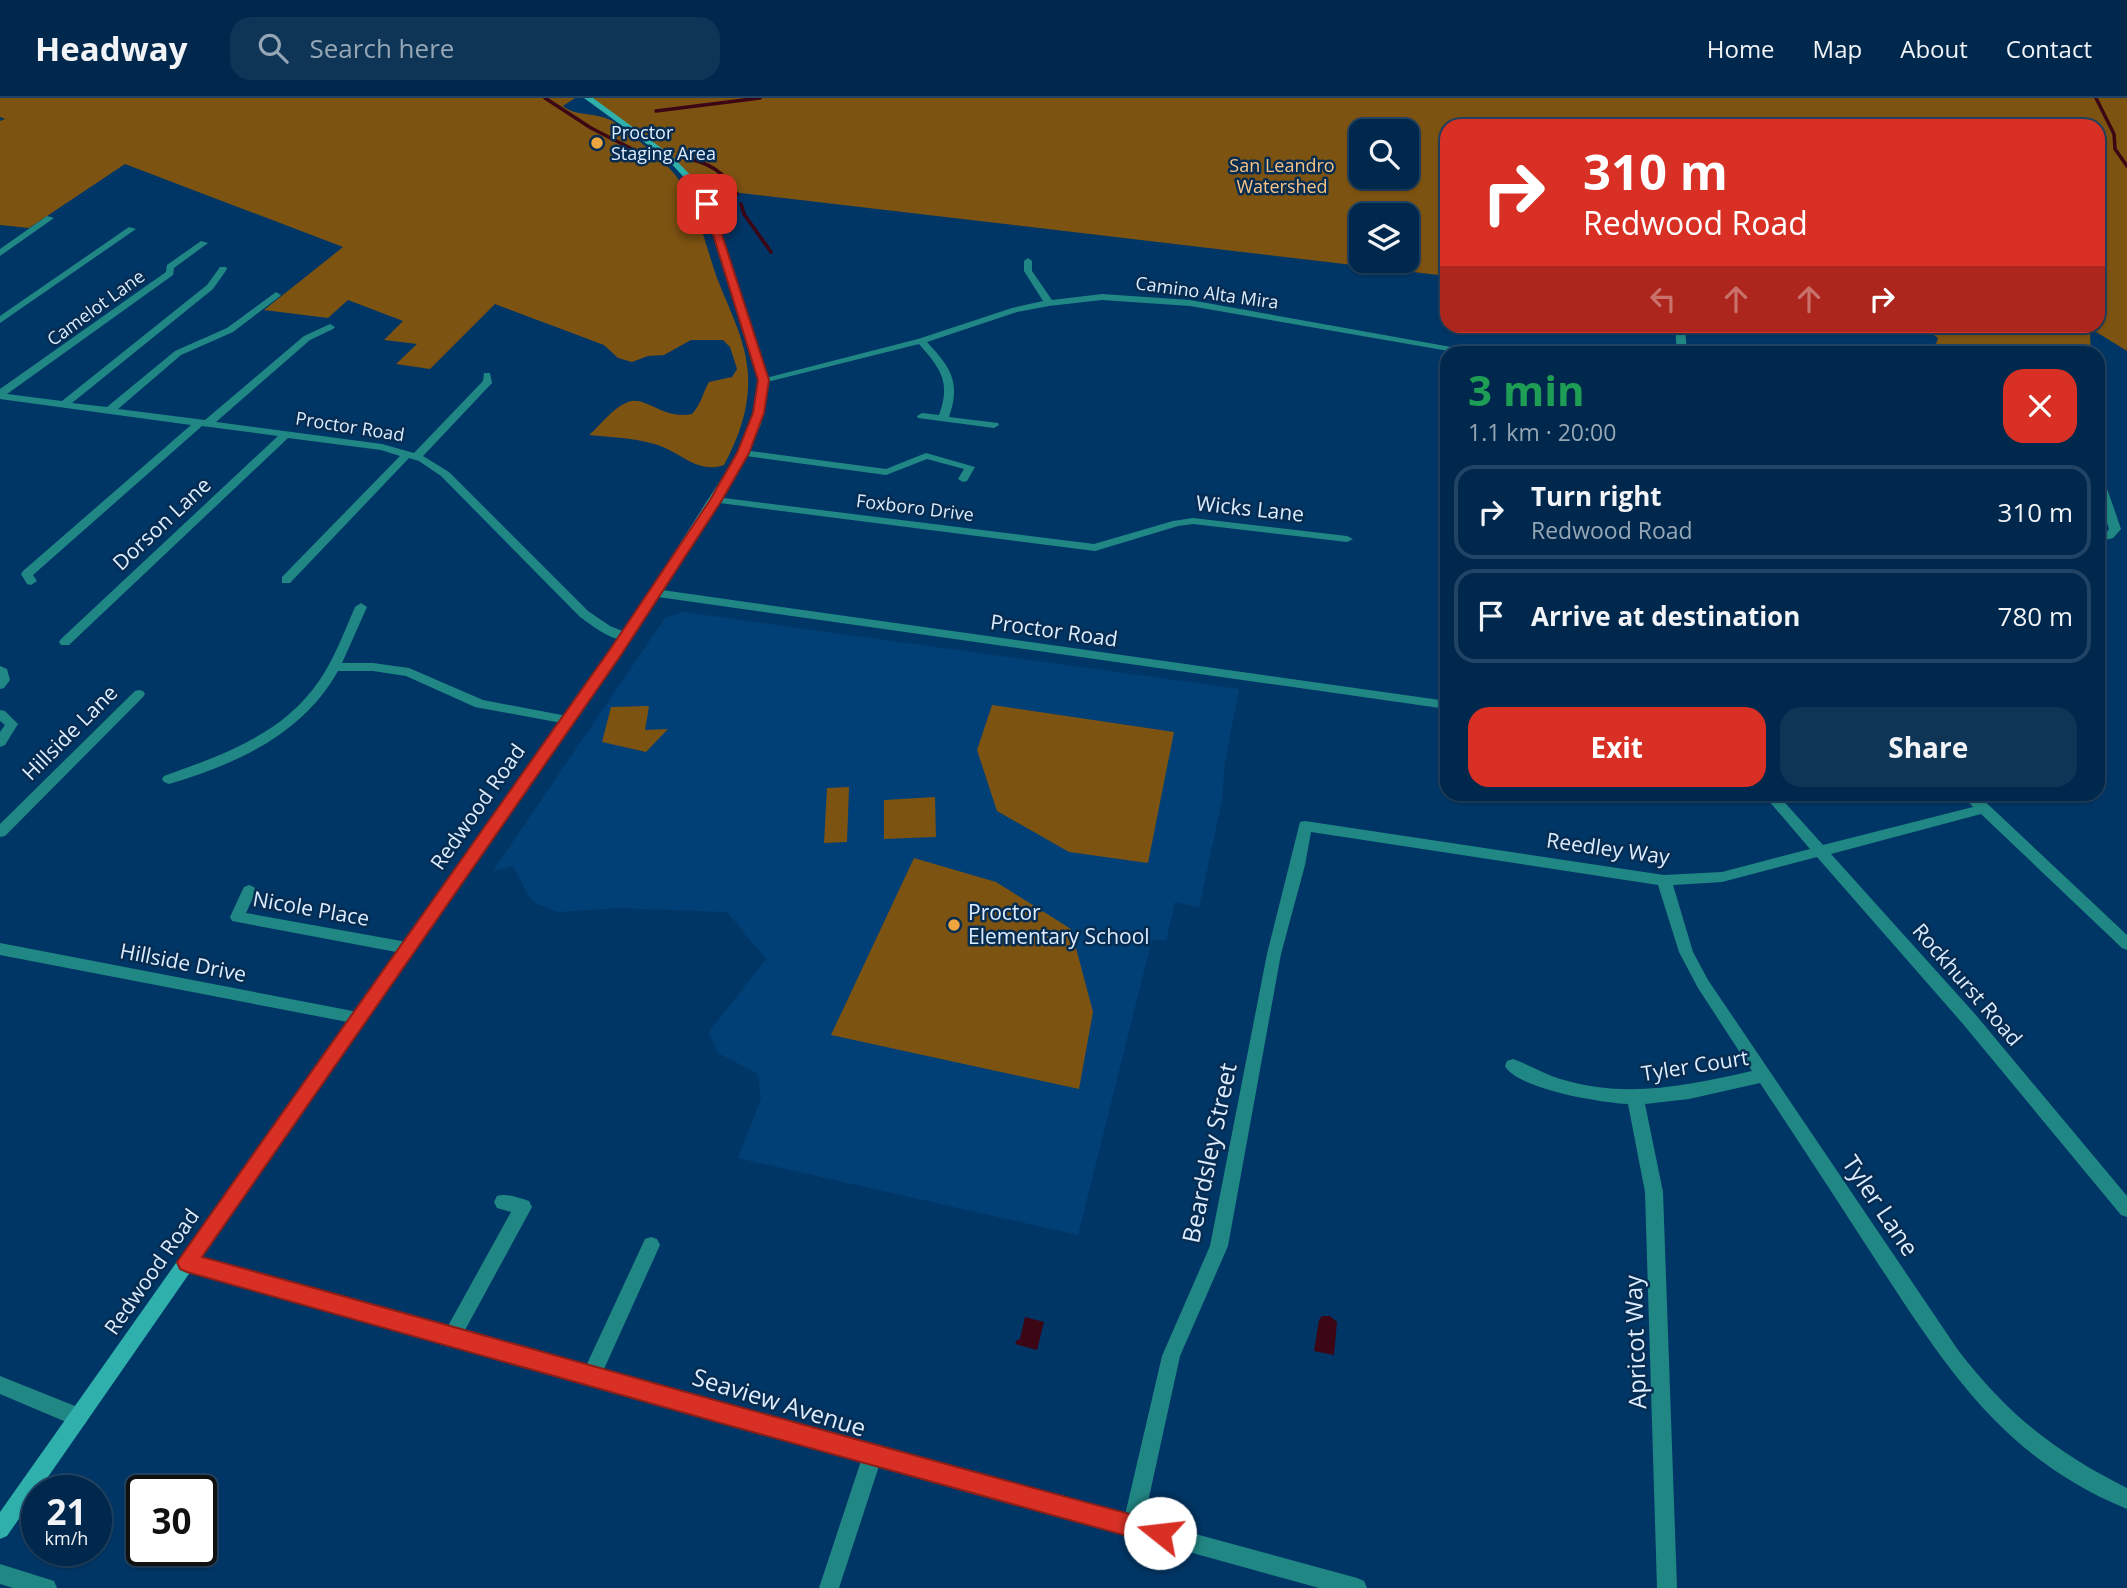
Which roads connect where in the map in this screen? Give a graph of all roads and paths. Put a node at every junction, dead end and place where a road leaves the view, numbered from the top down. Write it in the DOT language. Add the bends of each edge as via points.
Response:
graph roads {
  1 [pos="589,98"];
  2 [pos="50,218"];
  3 [pos="132,229"];
  4 [pos="204,243"];
  5 [pos="0,253"];
  6 [pos="1028,261"];
  7 [pos="223,269"];
  8 [pos="276,295"];
  9 [pos="1049,303"];
  10 [pos="0,320"];
  11 [pos="330,327"];
  12 [pos="921,341"];
  13 [pos="1440,346"];
  14 [pos="487,375"];
  15 [pos="763,380"];
  16 [pos="0,395"];
  17 [pos="63,405"];
  18 [pos="109,411"];
  19 [pos="922,416"];
  20 [pos="943,419"];
  21 [pos="203,423"];
  22 [pos="994,425"];
  23 [pos="286,434"];
  24 [pos="743,453"];
  25 [pos="412,455"];
  26 [pos="963,479"];
  27 [pos="2105,498"];
  28 [pos="716,500"];
  29 [pos="2105,537"];
  30 [pos="1347,539"];
  31 [pos="1110,543"];
  32 [pos="286,580"];
  33 [pos="31,581"];
  34 [pos="655,593"];
  35 [pos="361,607"];
  36 [pos="626,637"];
  37 [pos="65,642"];
  38 [pos="334,667"];
  39 [pos="0,670"];
  40 [pos="0,685"];
  41 [pos="139,694"];
  42 [pos="1440,704"];
  43 [pos="0,714"];
  44 [pos="567,720"];
  45 [pos="0,742"];
  46 [pos="169,779"];
  47 [pos="1775,801"];
  48 [pos="1975,801"];
  49 [pos="1983,809"];
  50 [pos="1305,825"];
  51 [pos="0,832"];
  52 [pos="1820,852"];
  53 [pos="1664,880"];
  54 [pos="249,891"];
  55 [pos="2127,944"];
  56 [pos="407,948"];
  57 [pos="0,949"];
  58 [pos="358,1018"];
  59 [pos="1513,1066"];
  60 [pos="1764,1075"];
  61 [pos="1635,1097"];
  62 [pos="503,1202"];
  63 [pos="2127,1209"];
  64 [pos="652,1245"];
  65 [pos="187,1262"];
  66 [pos="452,1336"];
  67 [pos="592,1374"];
  68 [pos="0,1385"];
  69 [pos="78,1417"];
  70 [pos="872,1456"];
  71 [pos="2127,1499"];
  72 [pos="1133,1525"];
  73 [pos="0,1529"];
  74 [pos="0,1574"];
  75 [pos="47,1588"];
  76 [pos="829,1588"];
  77 [pos="1357,1588"];
  78 [pos="1667,1588"];
  1 -- 15 [label="main road, Redwood Road" via="671,159 698,188"];
  2 -- 5 [label="street"];
  3 -- 10 [label="street"];
  4 -- 16 [label="street, Camelot Lane" via="170,267 170,273"];
  6 -- 9 [label="street" via="1028,271"];
  7 -- 17 [label="street" via="210,287"];
  8 -- 18 [label="street" via="230,330 178,353"];
  9 -- 12 [label="street, Camino Alta Mira"];
  9 -- 13 [label="street, Camino Alta Mira" via="1102,297 1160,299"];
  11 -- 21 [label="street" via="307,338"];
  12 -- 15 [label="street, Camino Alta Mira"];
  12 -- 20 [label="street" via="951,381"];
  14 -- 25 [label="street" via="488,381"];
  15 -- 24 [label="main road, Redwood Road" via="759,413"];
  16 -- 17 [label="street, Proctor Road"];
  17 -- 18 [label="street, Proctor Road"];
  18 -- 21 [label="street, Proctor Road"];
  19 -- 20 [label="street"];
  20 -- 22 [label="street"];
  21 -- 23 [label="street, Proctor Road"];
  21 -- 33 [label="street" via="27,575"];
  23 -- 25 [label="street, Proctor Road"];
  23 -- 37 [label="street, Dorson Lane"];
  24 -- 26 [label="street" via="886,471 931,456 970,467"];
  24 -- 28 [label="main road, Redwood Road"];
  25 -- 32 [label="street"];
  25 -- 36 [label="street, Proctor Road" via="450,479 584,614"];
  27 -- 29 [label="street" via="2115,529"];
  28 -- 31 [label="street, Foxboro Drive" via="1095,548"];
  28 -- 34 [label="main road, Redwood Road"];
  30 -- 31 [label="street, Wicks Lane" via="1193,521"];
  34 -- 36 [label="main road, Redwood Road"];
  34 -- 42 [label="street, Proctor Road"];
  35 -- 38 [label="street"];
  36 -- 44 [label="main road, Redwood Road"];
  38 -- 44 [label="street" via="409,672 480,704"];
  38 -- 46 [label="street" via="309,703 271,736 227,759"];
  39 -- 40 [label="street" via="4,680"];
  41 -- 51 [label="street, Hillside Lane"];
  43 -- 45 [label="street" via="12,724"];
  44 -- 56 [label="main road, Redwood Road"];
  47 -- 52 [label="street, Rockhurst Road"];
  48 -- 49 [label="street"];
  49 -- 52 [label="street, Reedley Way"];
  49 -- 55 [label="street"];
  50 -- 53 [label="street, Reedley Way"];
  50 -- 72 [label="street, Beardsley Street" via="1274,954 1219,1246 1171,1356"];
  52 -- 53 [label="street, Reedley Way" via="1722,877"];
  52 -- 63 [label="street, Rockhurst Road" via="2013,1069"];
  53 -- 60 [label="street, Tyler Lane" via="1686,952"];
  54 -- 56 [label="street, Nicole Place" via="237,917"];
  56 -- 58 [label="main road, Redwood Road"];
  57 -- 58 [label="street, Hillside Drive"];
  58 -- 65 [label="main road, Redwood Road"];
  59 -- 61 [label="street, Tyler Court" via="1573,1090"];
  60 -- 61 [label="street, Tyler Court" via="1665,1096"];
  60 -- 71 [label="street, Tyler Lane" via="1971,1382 2041,1449"];
  61 -- 78 [label="street, Apricot Way" via="1654,1192"];
  62 -- 66 [label="street" via="523,1208"];
  64 -- 67 [label="street"];
  65 -- 66 [label="street, Seaview Avenue"];
  65 -- 69 [label="main road, Redwood Road"];
  66 -- 67 [label="street, Seaview Avenue"];
  67 -- 70 [label="street, Seaview Avenue"];
  68 -- 69 [label="street"];
  69 -- 73 [label="main road, Redwood Road"];
  70 -- 72 [label="street, Seaview Avenue"];
  70 -- 76 [label="street"];
  72 -- 77 [label="street, Seaview Avenue"];
  74 -- 75 [label="street"];
}
